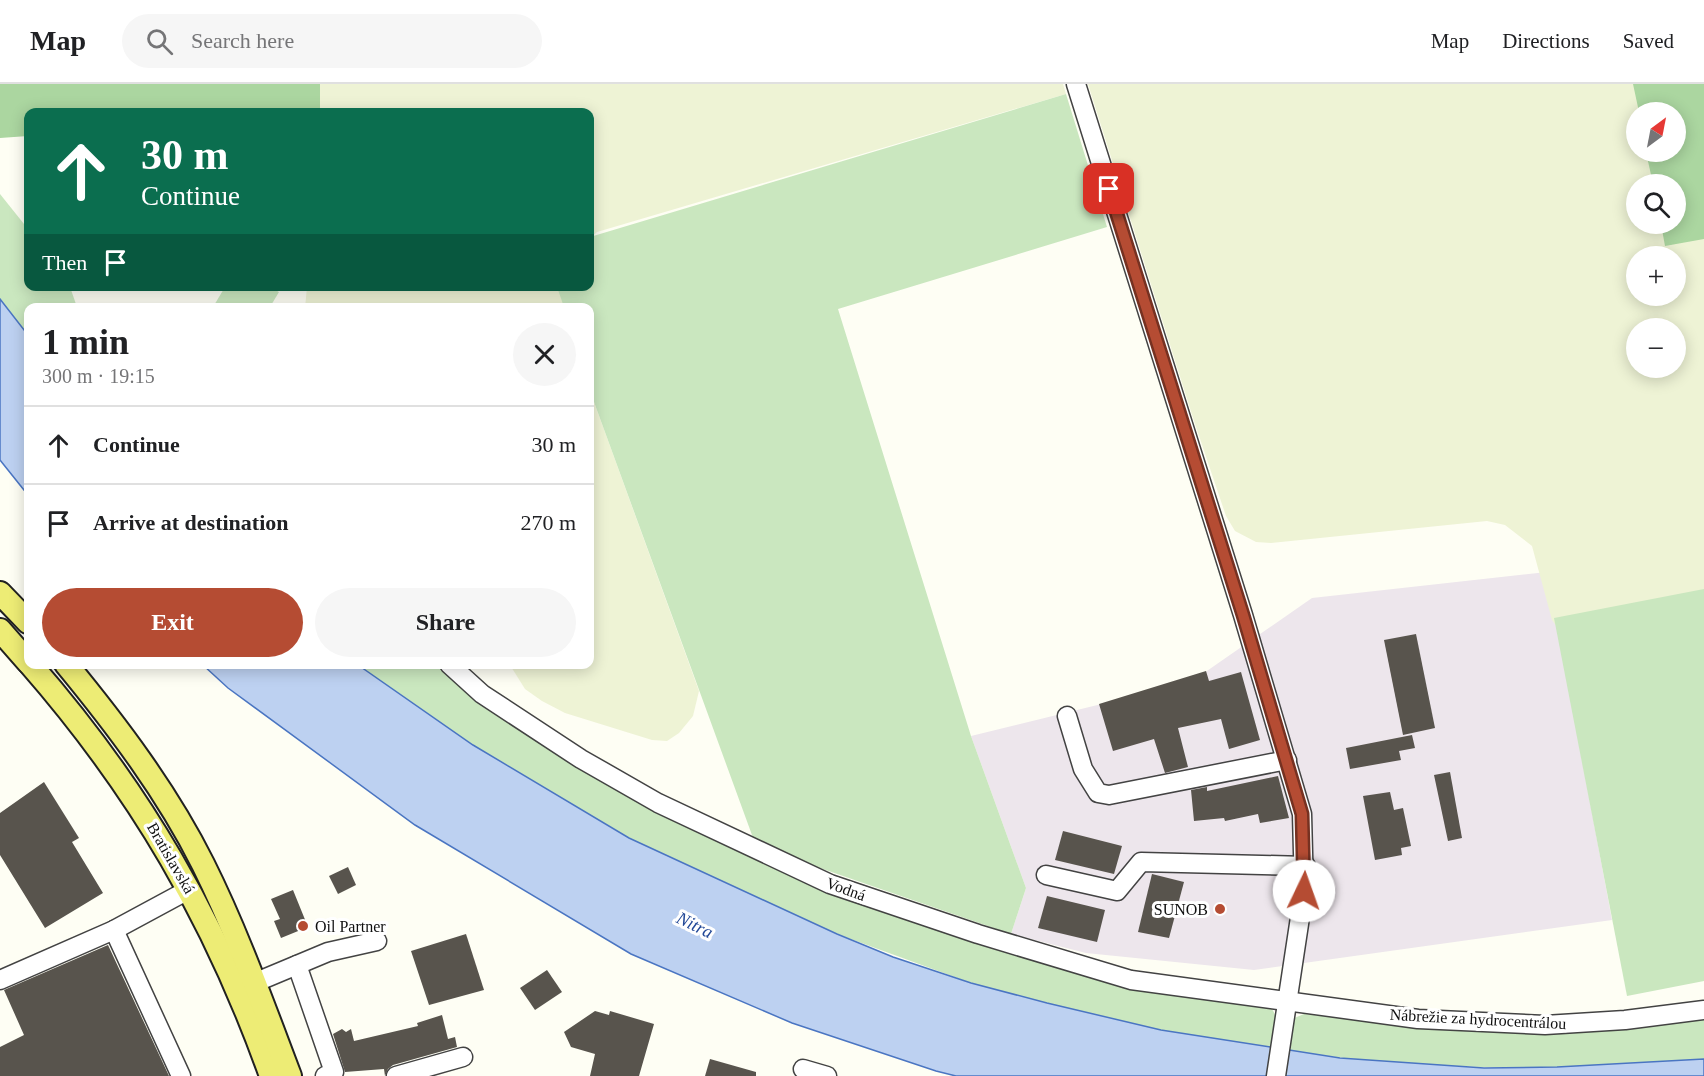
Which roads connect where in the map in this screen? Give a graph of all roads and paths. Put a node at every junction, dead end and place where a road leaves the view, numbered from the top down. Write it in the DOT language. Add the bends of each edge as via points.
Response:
graph roads {
  1 [pos="1076,84"];
  2 [pos="0,592"];
  3 [pos="24,618"];
  4 [pos="0,630"];
  5 [pos="24,657"];
  6 [pos="34,669"];
  7 [pos="70,669"];
  8 [pos="454,669"];
  9 [pos="1067,717"];
  10 [pos="118,731"];
  11 [pos="97,746"];
  12 [pos="1287,760"];
  13 [pos="1306,866"];
  14 [pos="1046,875"];
  15 [pos="190,889"];
  16 [pos="114,930"];
  17 [pos="377,941"];
  18 [pos="297,965"];
  19 [pos="0,980"];
  20 [pos="254,983"];
  21 [pos="1288,1002"];
  22 [pos="1704,1010"];
  23 [pos="458,1069"];
  24 [pos="803,1069"];
  25 [pos="333,1075"];
  26 [pos="181,1076"];
  27 [pos="271,1076"];
  28 [pos="290,1076"];
  29 [pos="396,1076"];
  30 [pos="827,1076"];
  31 [pos="1276,1076"];
  1 -- 12 [label="street"];
  2 -- 3 [label="main road"];
  4 -- 5 [label="main road, Bratislavská"];
  6 -- 11 [label="main road, Bratislavská"];
  7 -- 10 [label="main road, Bratislavská"];
  8 -- 21 [label="street, Vodná" via="482,694 581,759 658,803 830,884 1131,980"];
  9 -- 12 [label="street" via="1083,769 1098,793 1109,795"];
  10 -- 11 [label="main road"];
  10 -- 20 [label="main road, Bratislavská" via="162,793 203,864"];
  11 -- 15 [label="main road, Bratislavská" via="162,840"];
  12 -- 13 [label="street" via="1302,814"];
  13 -- 14 [label="street" via="1141,862 1117,891"];
  13 -- 21 [label="street"];
  15 -- 16 [label="street"];
  15 -- 27 [label="main road, Bratislavská" via="240,995"];
  16 -- 19 [label="street"];
  16 -- 26 [label="street"];
  17 -- 18 [label="street" via="328,952"];
  18 -- 20 [label="street"];
  18 -- 25 [label="street"];
  20 -- 28 [label="main road, Bratislavská"];
  21 -- 22 [label="street, Nábrežie za hydrocentrálou" via="1418,1019 1545,1025"];
  21 -- 31 [label="street"];
  23 -- 29 [label="street"];
  24 -- 30 [label="street"];
}
